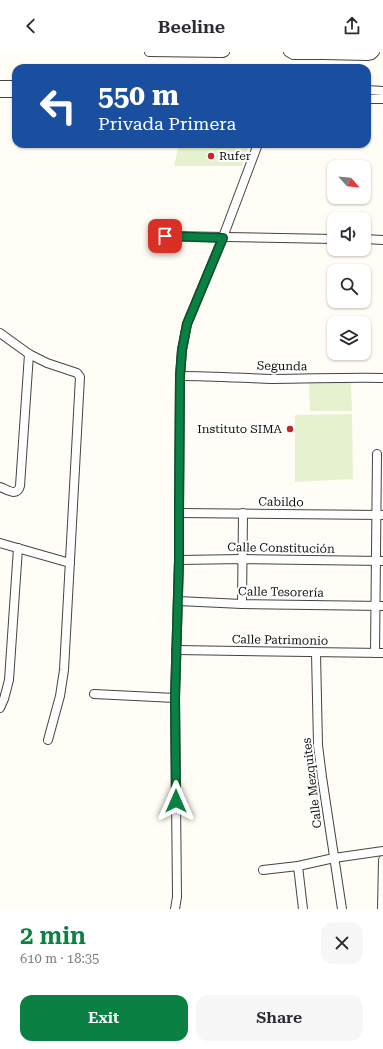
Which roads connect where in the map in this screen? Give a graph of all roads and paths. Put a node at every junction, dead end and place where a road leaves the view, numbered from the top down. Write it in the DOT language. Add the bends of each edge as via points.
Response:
graph roads {
  1 [pos="149,52"];
  2 [pos="226,52"];
  3 [pos="288,52"];
  4 [pos="375,52"];
  5 [pos="179,53"];
  6 [pos="324,53"];
  7 [pos="0,85"];
  8 [pos="12,85"];
  9 [pos="371,90"];
  10 [pos="383,91"];
  11 [pos="0,93"];
  12 [pos="12,93"];
  13 [pos="371,99"];
  14 [pos="383,99"];
  15 [pos="257,148"];
  16 [pos="165,236"];
  17 [pos="223,238"];
  18 [pos="327,239"];
  19 [pos="371,239"];
  20 [pos="383,240"];
  21 [pos="0,333"];
  22 [pos="29,354"];
  23 [pos="180,376"];
  24 [pos="383,378"];
  25 [pos="377,454"];
  26 [pos="0,487"];
  27 [pos="179,513"];
  28 [pos="244,513"];
  29 [pos="379,515"];
  30 [pos="0,543"];
  31 [pos="18,548"];
  32 [pos="243,559"];
  33 [pos="179,560"];
  34 [pos="380,561"];
  35 [pos="70,563"];
  36 [pos="178,601"];
  37 [pos="242,604"];
  38 [pos="379,606"];
  39 [pos="176,650"];
  40 [pos="316,652"];
  41 [pos="379,653"];
  42 [pos="94,694"];
  43 [pos="175,698"];
  44 [pos="0,708"];
  45 [pos="48,740"];
  46 [pos="383,851"];
  47 [pos="334,858"];
  48 [pos="383,860"];
  49 [pos="298,866"];
  50 [pos="263,870"];
  51 [pos="175,909"];
  52 [pos="303,909"];
  53 [pos="342,909"];
  54 [pos="382,909"];
  1 -- 5 [label="street"];
  2 -- 5 [label="street"];
  3 -- 6 [label="street" via="292,55"];
  4 -- 6 [label="street" via="367,56"];
  7 -- 8 [label="street"];
  9 -- 10 [label="street"];
  11 -- 12 [label="street"];
  13 -- 14 [label="street"];
  15 -- 17 [label="street"];
  16 -- 17 [label="street"];
  17 -- 18 [label="street"];
  17 -- 23 [label="street" via="187,324"];
  19 -- 20 [label="street"];
  21 -- 22 [label="street"];
  22 -- 26 [label="street" via="20,486 18,491 12,492"];
  22 -- 35 [label="street" via="79,374"];
  23 -- 24 [label="street, Segunda" via="277,379"];
  23 -- 27 [label="street"];
  25 -- 29 [label="street"];
  27 -- 28 [label="street, Cabildo"];
  27 -- 33 [label="street"];
  28 -- 29 [label="street, Cabildo"];
  28 -- 32 [label="street"];
  29 -- 34 [label="street"];
  30 -- 31 [label="street"];
  31 -- 35 [label="street"];
  31 -- 44 [label="street" via="9,680"];
  32 -- 33 [label="street, Calle Constitución"];
  32 -- 34 [label="street, Calle Constitución"];
  32 -- 37 [label="street"];
  33 -- 36 [label="street"];
  34 -- 38 [label="street"];
  35 -- 45 [label="street" via="63,682"];
  36 -- 37 [label="street, Calle Tesorería"];
  36 -- 39 [label="street"];
  37 -- 38 [label="street, Calle Tesorería"];
  38 -- 41 [label="street"];
  39 -- 40 [label="street, Calle Patrimonio"];
  39 -- 43 [label="street"];
  40 -- 41 [label="street, Calle Patrimonio"];
  40 -- 47 [label="street, Calle Mezquites" via="318,745"];
  42 -- 43 [label="street"];
  43 -- 51 [label="street"];
  46 -- 47 [label="street"];
  47 -- 49 [label="street"];
  47 -- 53 [label="street, Calle Mezquites"];
  48 -- 54 [label="street"];
  49 -- 50 [label="street"];
  49 -- 52 [label="street"];
}
